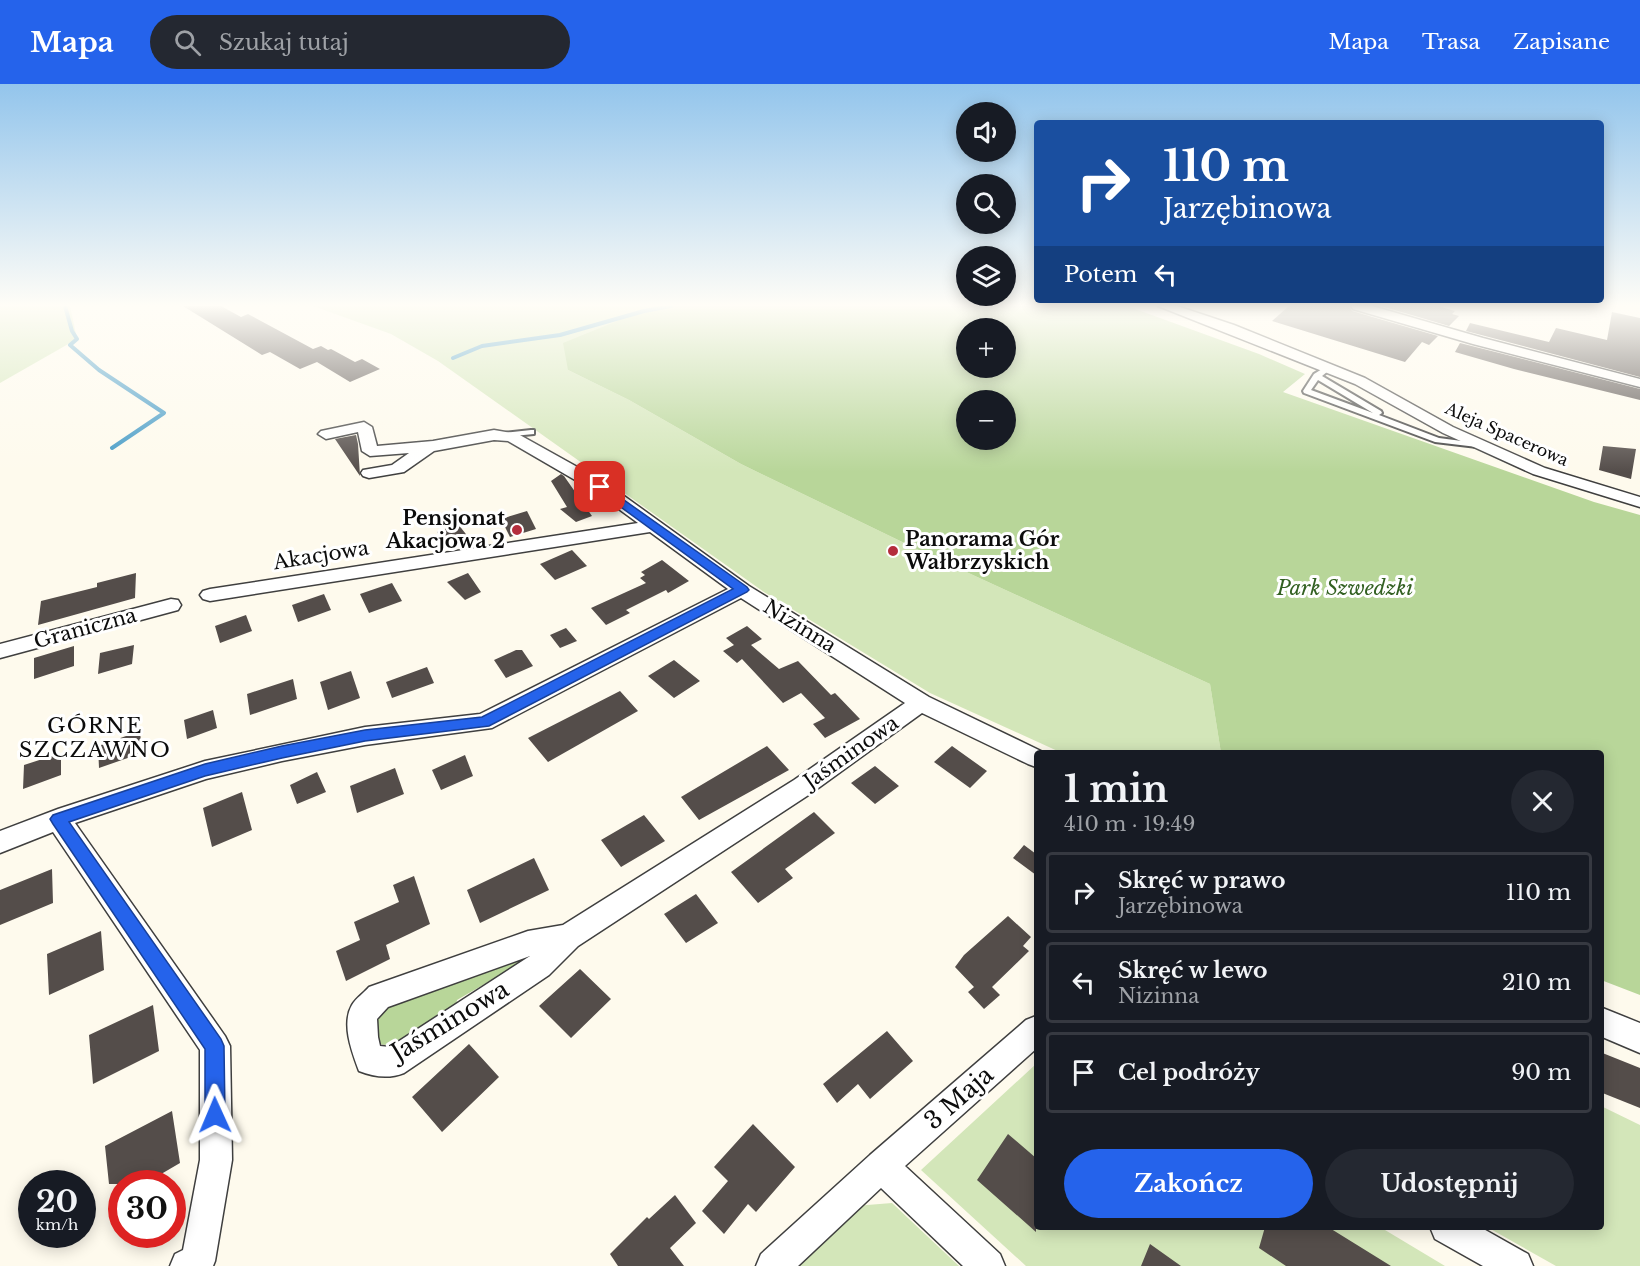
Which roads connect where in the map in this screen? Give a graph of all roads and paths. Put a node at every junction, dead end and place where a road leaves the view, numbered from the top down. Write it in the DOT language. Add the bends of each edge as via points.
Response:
graph roads {
  1 [pos="1299,361"];
  2 [pos="1556,361"];
  3 [pos="1323,372"];
  4 [pos="1640,383"];
  5 [pos="1402,426"];
  6 [pos="531,432"];
  7 [pos="326,434"];
  8 [pos="503,435"];
  9 [pos="1480,445"];
  10 [pos="433,446"];
  11 [pos="369,472"];
  12 [pos="1640,502"];
  13 [pos="653,526"];
  14 [pos="742,590"];
  15 [pos="210,595"];
  16 [pos="171,605"];
  17 [pos="0,651"];
  18 [pos="921,703"];
  19 [pos="1034,757"];
  20 [pos="58,819"];
  21 [pos="0,842"];
  22 [pos="568,937"];
  23 [pos="1604,1023"];
  24 [pos="1034,1032"];
  25 [pos="1640,1038"];
  26 [pos="881,1166"];
  27 [pos="1452,1230"];
  28 [pos="187,1266"];
  29 [pos="773,1266"];
  30 [pos="988,1266"];
  31 [pos="1516,1266"];
  1 -- 3 [label="street, Aleja Spacerowa"];
  2 -- 4 [label="street"];
  3 -- 5 [label="lane"];
  3 -- 5 [label="lane" via="1306,392"];
  3 -- 9 [label="street, Aleja Spacerowa" via="1360,381"];
  5 -- 9 [label="lane" via="1438,440"];
  6 -- 8 [label="lane"];
  7 -- 10 [label="street" via="364,427 370,451"];
  8 -- 10 [label="street"];
  8 -- 13 [label="street, Nizinna" via="600,487"];
  9 -- 12 [label="street, Aleja Spacerowa" via="1539,471"];
  10 -- 11 [label="street" via="415,453 397,469"];
  13 -- 14 [label="street, Nizinna"];
  13 -- 15 [label="street, Akacjowa"];
  14 -- 18 [label="street, Nizinna"];
  14 -- 20 [label="street" via="484,722 365,736 282,752 205,770"];
  16 -- 17 [label="street, Graniczna"];
  18 -- 19 [label="street, Nizinna"];
  18 -- 22 [label="street, Jaśminowa" via="802,787"];
  20 -- 21 [label="street"];
  20 -- 28 [label="street" via="215,1046 216,1160 198,1262"];
  22 -- 22 [label="street, Jaśminowa" via="539,966 393,1062 370,1060 363,1037 363,1013 379,997 528,944"];
  23 -- 25 [label="street"];
  24 -- 26 [label="street, 3 Maja"];
  26 -- 29 [label="street, 3 Maja"];
  26 -- 30 [label="street"];
  27 -- 31 [label="street"];
}
